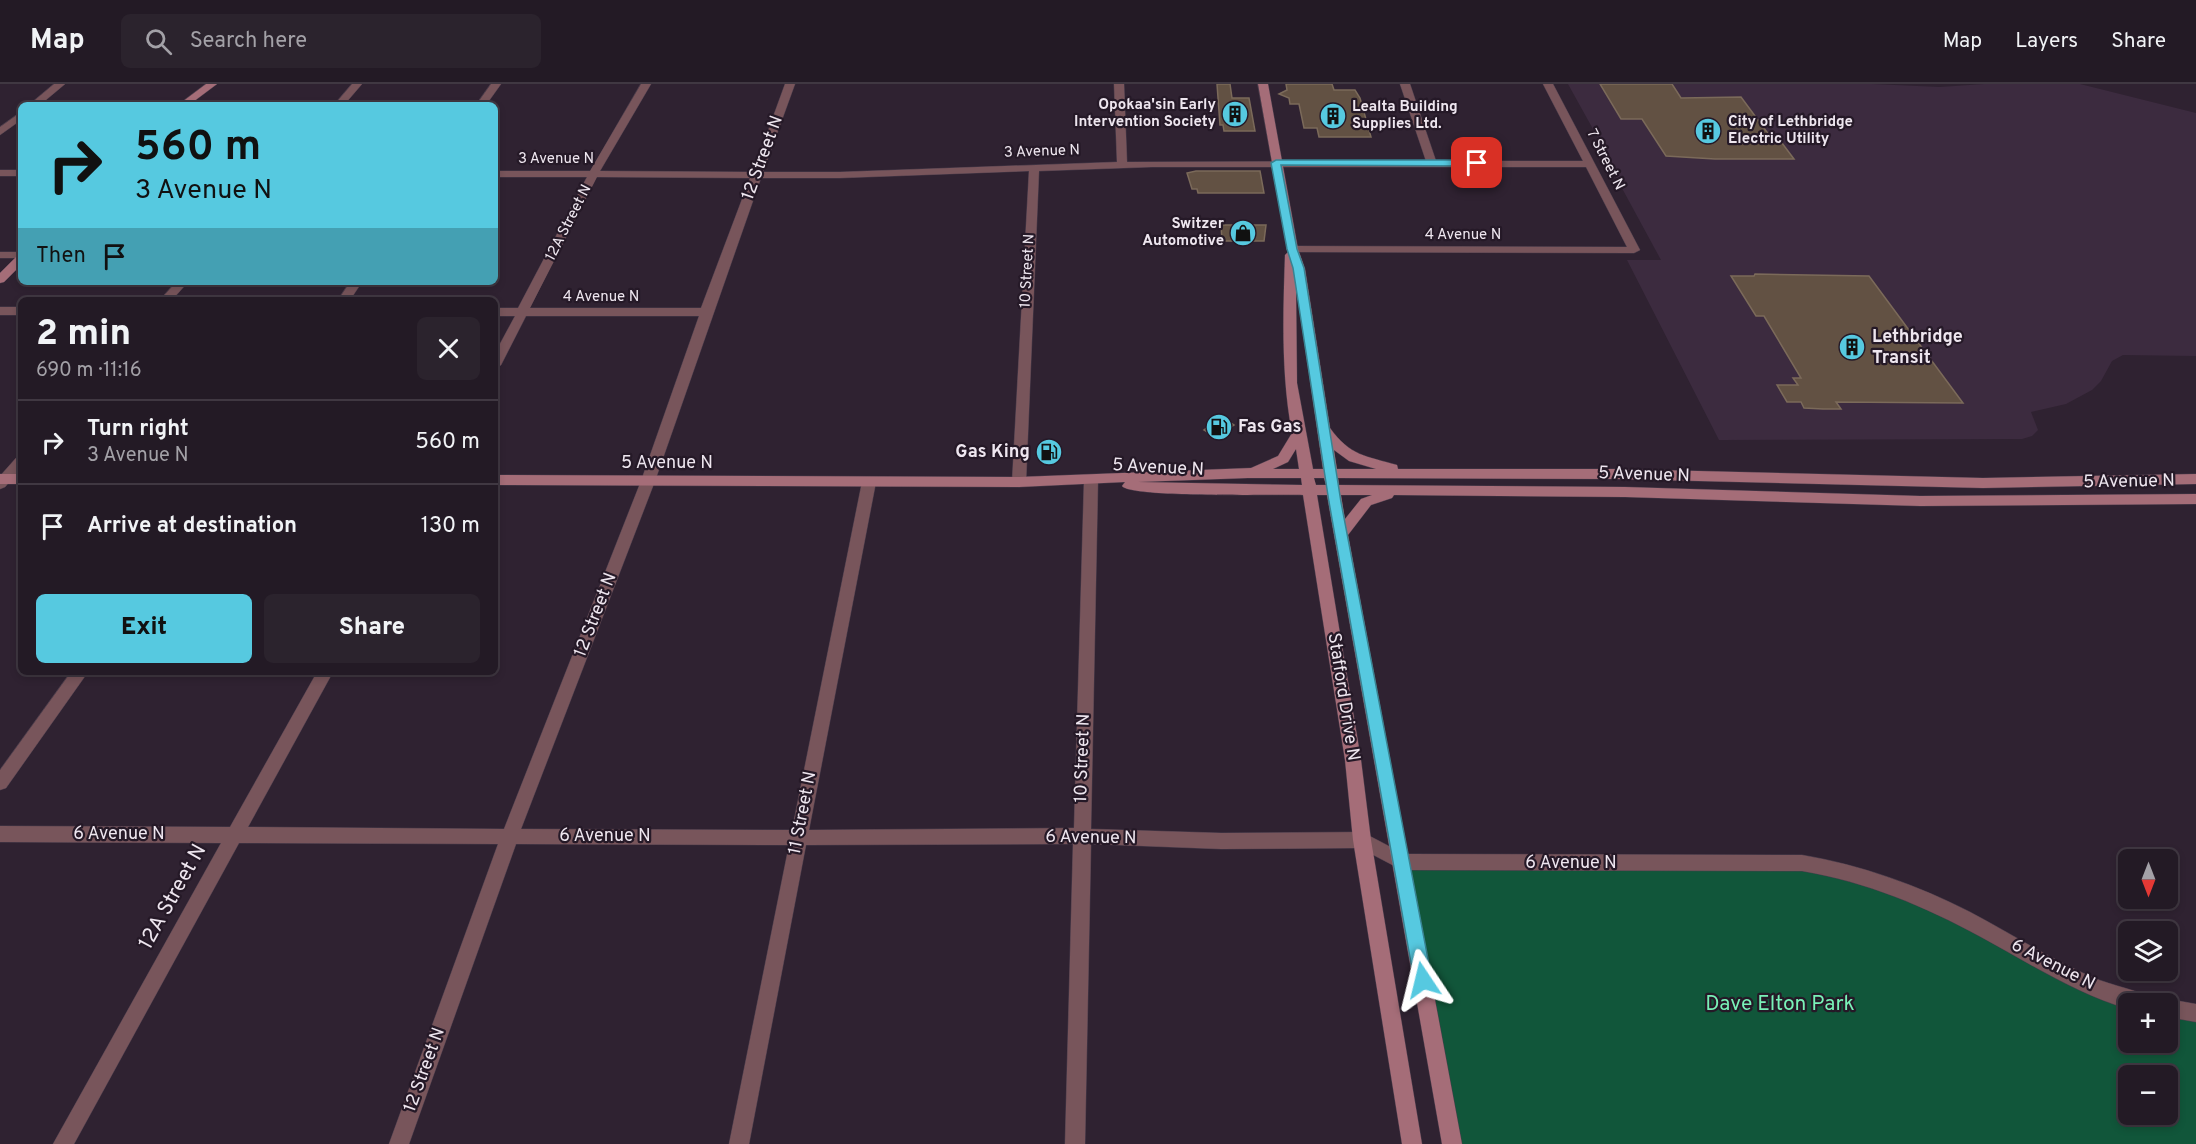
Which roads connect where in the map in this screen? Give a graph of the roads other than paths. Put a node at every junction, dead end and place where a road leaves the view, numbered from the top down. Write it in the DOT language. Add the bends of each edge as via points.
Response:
graph roads {
  1 [pos="60,84"];
  2 [pos="198,84"];
  3 [pos="212,84"];
  4 [pos="357,84"];
  5 [pos="496,84"];
  6 [pos="646,84"];
  7 [pos="790,84"];
  8 [pos="1119,84"];
  9 [pos="1263,84"];
  10 [pos="1405,84"];
  11 [pos="1548,84"];
  12 [pos="38,102"];
  13 [pos="187,102"];
  14 [pos="342,102"];
  15 [pos="483,102"];
  16 [pos="18,117"];
  17 [pos="0,132"];
  18 [pos="1276,163"];
  19 [pos="1432,163"];
  20 [pos="1589,164"];
  21 [pos="1122,165"];
  22 [pos="1034,167"];
  23 [pos="0,173"];
  24 [pos="18,173"];
  25 [pos="498,174"];
  26 [pos="593,175"];
  27 [pos="758,175"];
  28 [pos="1292,249"];
  29 [pos="1634,250"];
  30 [pos="0,255"];
  31 [pos="18,257"];
  32 [pos="18,260"];
  33 [pos="0,280"];
  34 [pos="179,285"];
  35 [pos="169,297"];
  36 [pos="0,311"];
  37 [pos="18,311"];
  38 [pos="498,312"];
  39 [pos="524,312"];
  40 [pos="706,312"];
  41 [pos="498,360"];
  42 [pos="1322,424"];
  43 [pos="1300,431"];
  44 [pos="18,464"];
  45 [pos="1248,473"];
  46 [pos="1331,474"];
  47 [pos="1415,474"];
  48 [pos="18,479"];
  49 [pos="2196,479"];
  50 [pos="498,480"];
  51 [pos="1,481"];
  52 [pos="648,481"];
  53 [pos="1091,481"];
  54 [pos="869,482"];
  55 [pos="1019,482"];
  56 [pos="1308,482"];
  57 [pos="1333,490"];
  58 [pos="1407,491"];
  59 [pos="2196,499"];
  60 [pos="1341,534"];
  61 [pos="78,675"];
  62 [pos="323,675"];
  63 [pos="0,783"];
  64 [pos="0,834"];
  65 [pos="233,835"];
  66 [pos="510,835"];
  67 [pos="1081,836"];
  68 [pos="798,837"];
  69 [pos="1362,840"];
  70 [pos="1402,862"];
  71 [pos="2118,997"];
  72 [pos="2178,1010"];
  73 [pos="2196,1013"];
  74 [pos="63,1144"];
  75 [pos="399,1144"];
  76 [pos="739,1144"];
  77 [pos="1075,1144"];
  78 [pos="1412,1144"];
  79 [pos="1452,1144"];
  1 -- 12 [label="street"];
  2 -- 13 [label="main road"];
  3 -- 13 [label="main road"];
  4 -- 14 [label="street"];
  5 -- 15 [label="street"];
  6 -- 26 [label="street, 12A Street N"];
  7 -- 27 [label="street, 12 Street N"];
  8 -- 21 [label="street"];
  9 -- 18 [label="main road, Stafford Drive N"];
  10 -- 19 [label="street"];
  11 -- 20 [label="street, 7 Street N"];
  16 -- 17 [label="street"];
  18 -- 19 [label="street, 3 Avenue N"];
  18 -- 21 [label="street, 3 Avenue N"];
  18 -- 28 [label="main road, Stafford Drive N"];
  19 -- 20 [label="street, 3 Avenue N"];
  20 -- 29 [label="street, 7 Street N"];
  21 -- 22 [label="street, 3 Avenue N"];
  22 -- 27 [label="street, 3 Avenue N"];
  22 -- 55 [label="street, 10 Street N"];
  23 -- 24 [label="street"];
  25 -- 26 [label="street, 3 Avenue N"];
  26 -- 27 [label="street, 3 Avenue N"];
  26 -- 39 [label="street, 12A Street N"];
  27 -- 40 [label="street, 12 Street N"];
  28 -- 29 [label="street, 4 Avenue N"];
  28 -- 42 [label="main road, Stafford Drive N" via="1299,268"];
  28 -- 43 [label="main road, Stafford Drive N" via="1291,374"];
  30 -- 31 [label="street"];
  32 -- 33 [label="main road"];
  34 -- 35 [label="street"];
  36 -- 37 [label="street"];
  38 -- 39 [label="street, 4 Avenue N"];
  39 -- 40 [label="street, 4 Avenue N"];
  39 -- 41 [label="street, 12A Street N"];
  40 -- 52 [label="street, 12 Street N"];
  42 -- 46 [label="main road, Stafford Drive N"];
  42 -- 47 [label="main road" via="1345,454"];
  43 -- 45 [label="main road" via="1282,459"];
  43 -- 56 [label="main road, Stafford Drive N"];
  44 -- 51 [label="street"];
  45 -- 53 [label="main road, 5 Avenue N"];
  45 -- 56 [label="main road, 5 Avenue N"];
  46 -- 47 [label="main road, 5 Avenue N"];
  46 -- 56 [label="main road, 5 Avenue N"];
  46 -- 57 [label="main road, Stafford Drive N"];
  47 -- 49 [label="main road, 5 Avenue N" via="1616,474 1983,483"];
  48 -- 51 [label="main road"];
  50 -- 52 [label="main road, 5 Avenue N"];
  52 -- 54 [label="main road, 5 Avenue N"];
  52 -- 66 [label="street, 12 Street N"];
  53 -- 55 [label="main road, 5 Avenue N"];
  53 -- 56 [label="main road, 5 Avenue N" via="1165,489"];
  53 -- 67 [label="street, 10 Street N"];
  54 -- 55 [label="main road, 5 Avenue N"];
  54 -- 68 [label="street, 11 Street N"];
  56 -- 57 [label="main road, 5 Avenue N"];
  56 -- 69 [label="main road, Stafford Drive N" via="1353,760"];
  57 -- 58 [label="main road, 5 Avenue N"];
  57 -- 60 [label="main road, Stafford Drive N"];
  58 -- 59 [label="main road, 5 Avenue N" via="1625,492 1920,501"];
  58 -- 60 [label="main road" via="1366,502"];
  60 -- 70 [label="main road, Stafford Drive N"];
  61 -- 63 [label="street"];
  62 -- 65 [label="street, 12A Street N"];
  64 -- 65 [label="street, 6 Avenue N"];
  65 -- 66 [label="street, 6 Avenue N"];
  65 -- 74 [label="street, 12A Street N"];
  66 -- 68 [label="street, 6 Avenue N"];
  66 -- 75 [label="street, 12 Street N"];
  67 -- 68 [label="street, 6 Avenue N"];
  67 -- 69 [label="street, 6 Avenue N" via="1221,841"];
  67 -- 77 [label="street, 10 Street N"];
  68 -- 76 [label="street, 11 Street N"];
  69 -- 70 [label="street, 6 Avenue N"];
  69 -- 78 [label="main road, Stafford Drive N"];
  70 -- 71 [label="street, 6 Avenue N" via="1826,866 1916,895 2070,977"];
  70 -- 79 [label="main road, Stafford Drive N"];
  72 -- 73 [label="street"];
}
